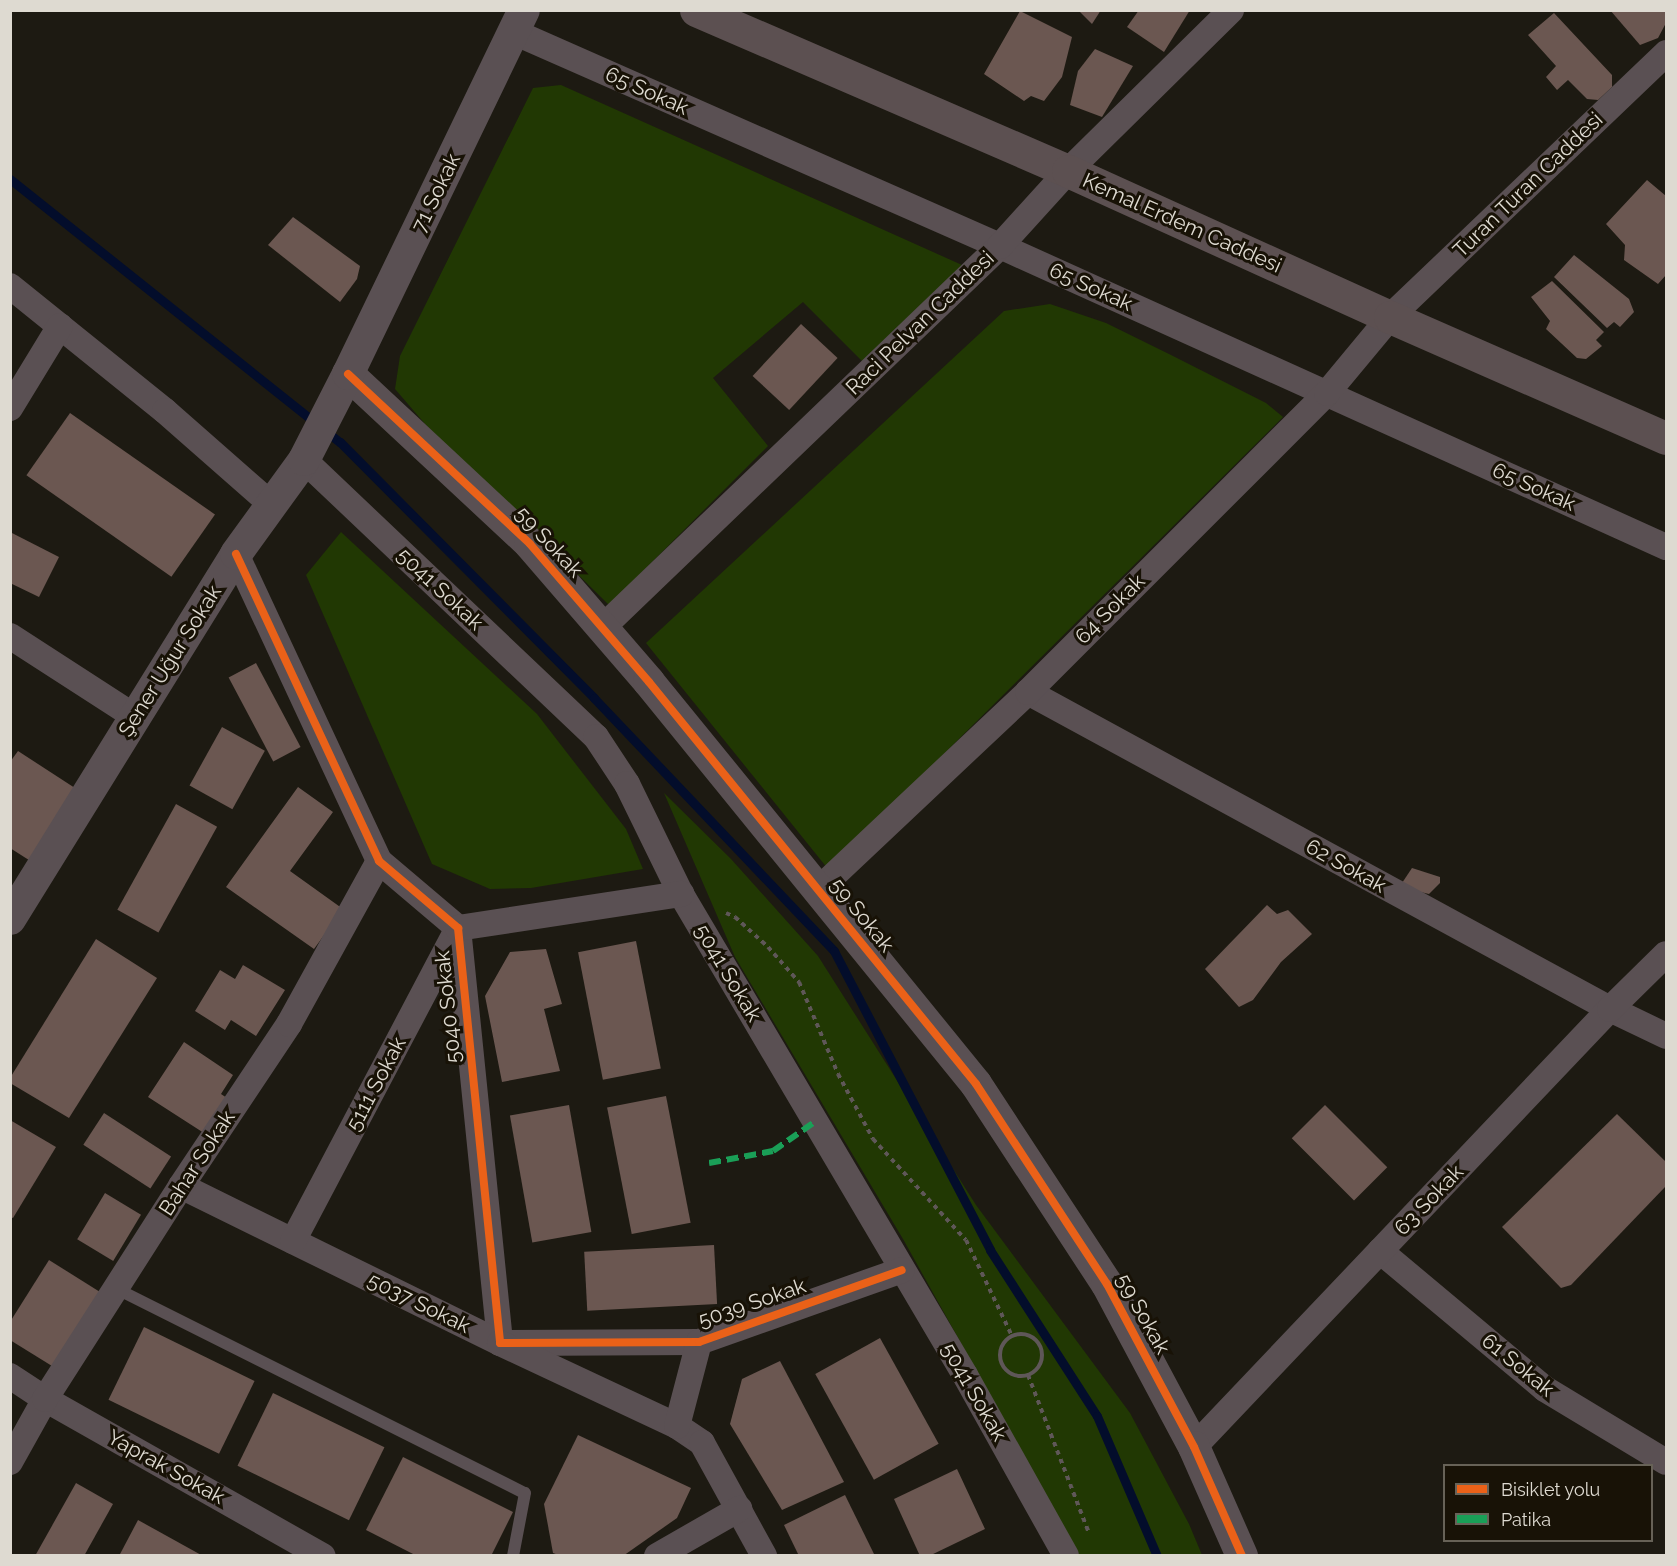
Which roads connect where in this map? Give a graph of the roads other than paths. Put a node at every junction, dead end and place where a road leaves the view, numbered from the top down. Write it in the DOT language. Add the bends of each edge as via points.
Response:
graph roads {
  1 [pos="696,10"];
  2 [pos="1231,10"];
  3 [pos="519,21"];
  4 [pos="1666,53"];
  5 [pos="1068,171"];
  6 [pos="1000,246"];
  7 [pos="10,286"];
  8 [pos="1390,317"];
  9 [pos="60,326"];
  10 [pos="348,374"];
  11 [pos="1327,393"];
  12 [pos="10,408"];
  13 [pos="1666,438"];
  14 [pos="304,460"];
  15 [pos="271,504"];
  16 [pos="1666,547"];
  17 [pos="236,554"];
  18 [pos="602,628"];
  19 [pos="10,636"];
  20 [pos="1028,692"];
  21 [pos="135,717"];
  22 [pos="379,861"];
  23 [pos="818,890"];
  24 [pos="681,894"];
  25 [pos="10,919"];
  26 [pos="458,928"];
  27 [pos="1666,954"];
  28 [pos="1610,1009"];
  29 [pos="1666,1036"];
  30 [pos="181,1186"];
  31 [pos="293,1241"];
  32 [pos="1380,1251"];
  33 [pos="902,1270"];
  34 [pos="115,1288"];
  35 [pos="699,1342"];
  36 [pos="500,1343"];
  37 [pos="10,1376"];
  38 [pos="45,1399"];
  39 [pos="676,1426"];
  40 [pos="1194,1447"];
  41 [pos="10,1462"];
  42 [pos="1666,1462"];
  43 [pos="739,1509"];
  44 [pos="323,1556"];
  45 [pos="513,1556"];
  46 [pos="657,1556"];
  47 [pos="764,1556"];
  48 [pos="1066,1556"];
  49 [pos="1242,1556"];
  1 -- 5 [label="main road, Kemal Erdem Caddesi"];
  2 -- 5 [label="street, Raci Pelvan Caddesi"];
  3 -- 6 [label="street, 65 Sokak"];
  3 -- 10 [label="street, 71 Sokak"];
  4 -- 8 [label="street, Turan Turan Caddesi"];
  5 -- 6 [label="street, Raci Pelvan Caddesi"];
  5 -- 8 [label="main road, Kemal Erdem Caddesi"];
  6 -- 11 [label="street, 65 Sokak"];
  6 -- 18 [label="street, Raci Pelvan Caddesi"];
  7 -- 9 [label="street"];
  8 -- 11 [label="street, 64 Sokak"];
  8 -- 13 [label="main road, Kemal Erdem Caddesi"];
  9 -- 12 [label="street"];
  9 -- 15 [label="street"];
  10 -- 14 [label="street, Şener Uğur Sokak"];
  10 -- 18 [label="street, 59 Sokak" via="530,544"];
  11 -- 16 [label="street, 65 Sokak"];
  11 -- 20 [label="street, 64 Sokak"];
  14 -- 15 [label="street, Şener Uğur Sokak"];
  14 -- 24 [label="street, 5041 Sokak" via="596,737 627,784"];
  15 -- 17 [label="street, Şener Uğur Sokak"];
  17 -- 21 [label="street, Şener Uğur Sokak"];
  17 -- 22 [label="street, 5040 Sokak"];
  18 -- 23 [label="street, 59 Sokak"];
  19 -- 21 [label="street"];
  20 -- 23 [label="street, 64 Sokak"];
  20 -- 28 [label="street, 62 Sokak"];
  21 -- 25 [label="street, Şener Uğur Sokak"];
  22 -- 26 [label="street, 5040 Sokak"];
  22 -- 30 [label="street, Bahar Sokak" via="289,1024"];
  23 -- 40 [label="street, 59 Sokak" via="976,1083 1107,1284"];
  24 -- 26 [label="street"];
  24 -- 33 [label="street, 5041 Sokak"];
  26 -- 31 [label="street, 5111 Sokak"];
  26 -- 36 [label="street, 5040 Sokak"];
  27 -- 28 [label="street, 63 Sokak"];
  28 -- 29 [label="street, 62 Sokak"];
  28 -- 32 [label="street, 63 Sokak"];
  30 -- 31 [label="street, 5037 Sokak"];
  30 -- 34 [label="street, Bahar Sokak"];
  31 -- 36 [label="street, 5037 Sokak"];
  32 -- 40 [label="street, 63 Sokak"];
  32 -- 42 [label="street, 61 Sokak" via="1545,1389"];
  33 -- 35 [label="street, 5039 Sokak"];
  33 -- 48 [label="street, 5041 Sokak"];
  34 -- 38 [label="street, Bahar Sokak"];
  34 -- 45 [label="lane" via="525,1493"];
  35 -- 36 [label="street, 5039 Sokak"];
  35 -- 39 [label="street"];
  36 -- 39 [label="street, 5037 Sokak"];
  37 -- 38 [label="street, Yaprak Sokak"];
  38 -- 41 [label="street, Bahar Sokak"];
  38 -- 44 [label="street, Yaprak Sokak"];
  39 -- 43 [label="street, 5037 Sokak" via="702,1443"];
  40 -- 49 [label="street, 59 Sokak"];
  43 -- 46 [label="street"];
  43 -- 47 [label="street, 5037 Sokak"];
}
